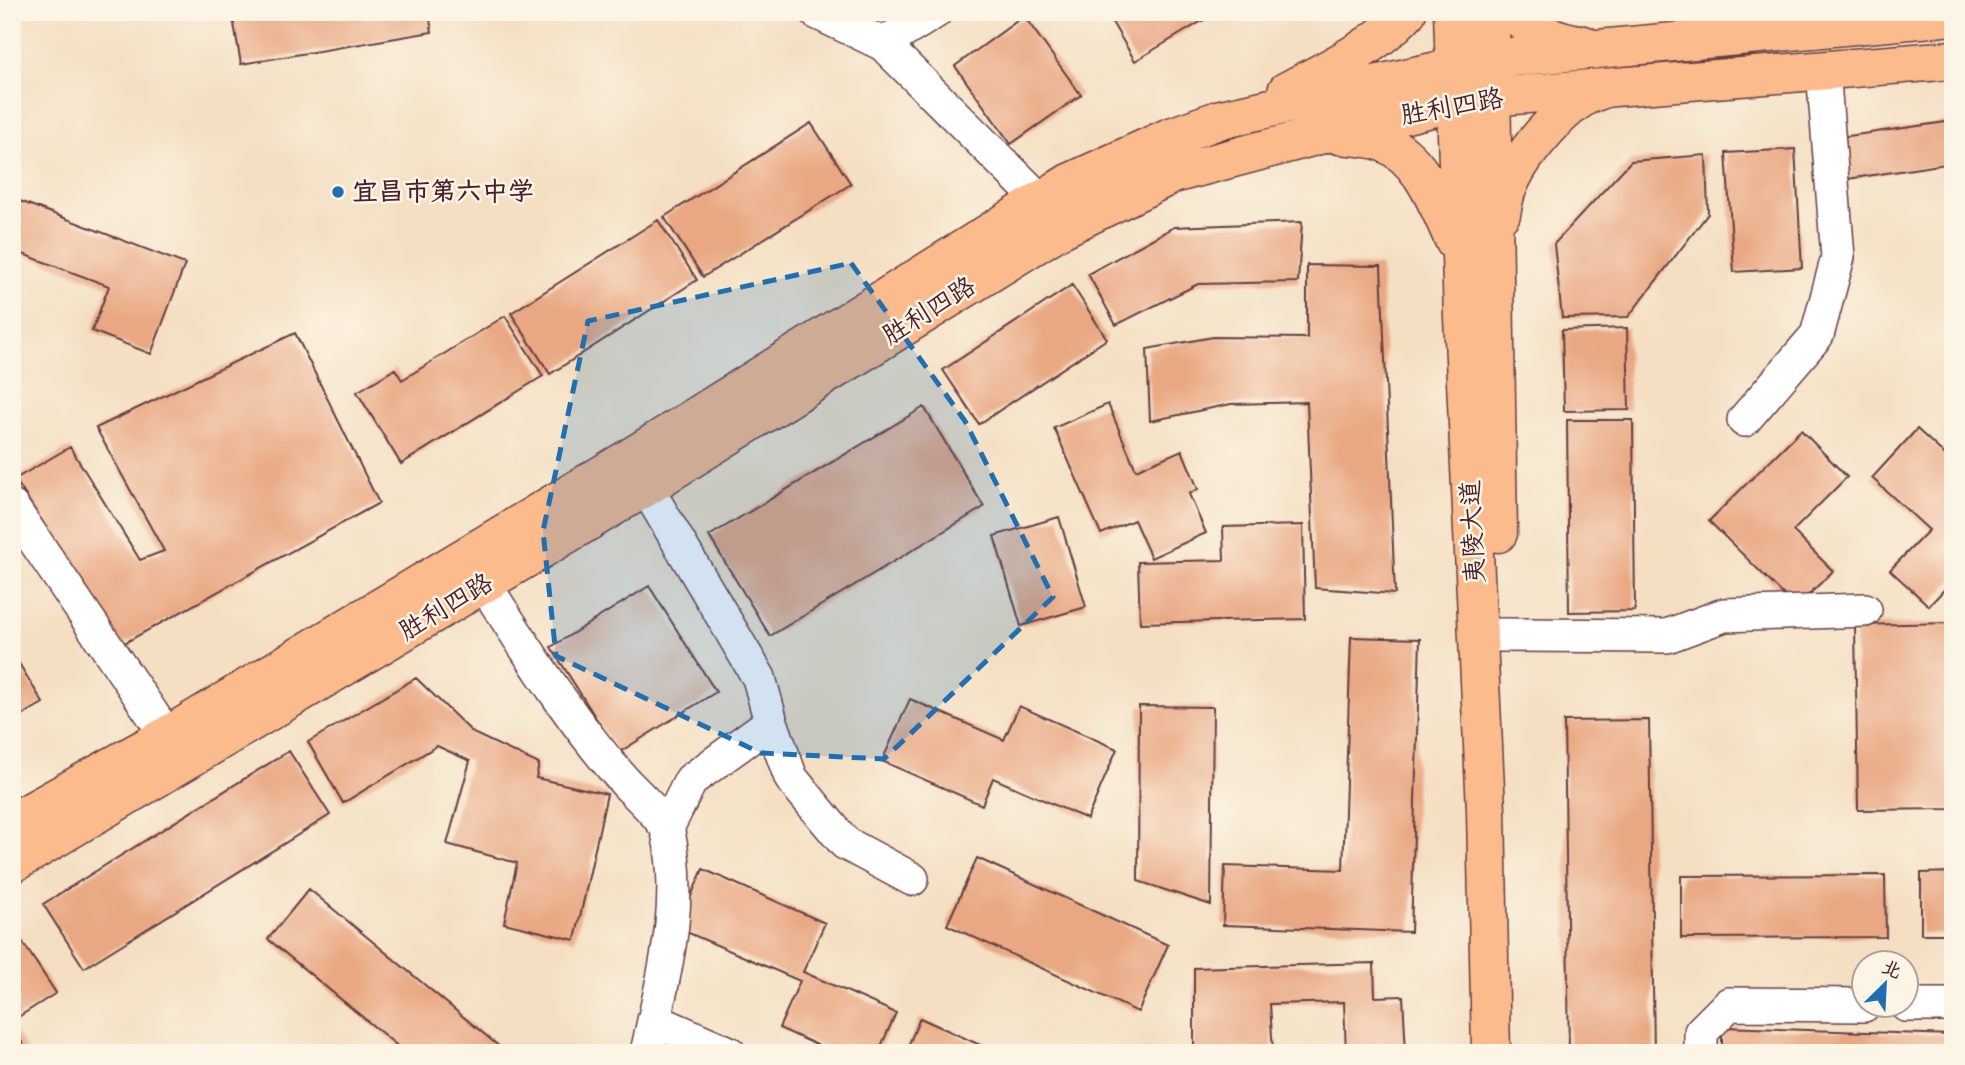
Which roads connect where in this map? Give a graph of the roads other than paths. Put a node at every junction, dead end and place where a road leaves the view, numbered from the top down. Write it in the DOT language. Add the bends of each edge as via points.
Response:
graph roads {
  1 [pos="816,12"];
  2 [pos="935,12"];
  3 [pos="1407,12"];
  4 [pos="1453,12"];
  5 [pos="1490,12"];
  6 [pos="1514,12"];
  7 [pos="1949,15"];
  8 [pos="883,44"];
  9 [pos="1603,49"];
  10 [pos="1953,60"];
  11 [pos="1824,71"];
  12 [pos="1473,81"];
  13 [pos="1608,87"];
  14 [pos="1240,115"];
  15 [pos="1327,133"];
  16 [pos="1041,201"];
  17 [pos="1477,248"];
  18 [pos="1744,420"];
  19 [pos="646,487"];
  20 [pos="12,507"];
  21 [pos="484,584"];
  22 [pos="1865,610"];
  23 [pos="1500,635"];
  24 [pos="771,722"];
  25 [pos="167,736"];
  26 [pos="12,822"];
  27 [pos="667,828"];
  28 [pos="12,864"];
  29 [pos="912,879"];
  30 [pos="1850,1005"];
  31 [pos="1920,1005"];
  32 [pos="1953,1005"];
  33 [pos="654,1020"];
  34 [pos="647,1053"];
  35 [pos="729,1053"];
  36 [pos="1491,1053"];
  37 [pos="1514,1053"];
  38 [pos="1701,1053"];
  1 -- 8 [label="street"];
  2 -- 8 [label="street"];
  3 -- 14 [label="main road" via="1377,39"];
  4 -- 12 [label="main road, 夷陵大道"];
  5 -- 12 [label="main road, 夷陵大道"];
  6 -- 9 [label="main road" via="1544,34"];
  7 -- 9 [label="main road, 胜利四路"];
  8 -- 16 [label="street"];
  9 -- 12 [label="main road, 胜利四路"];
  10 -- 11 [label="main road, 胜利四路"];
  11 -- 13 [label="main road, 胜利四路"];
  11 -- 18 [label="street" via="1839,257 1817,335"];
  12 -- 13 [label="main road, 胜利四路"];
  12 -- 14 [label="main road, 胜利四路"];
  12 -- 15 [label="main road, 胜利四路"];
  12 -- 17 [label="main road, 夷陵大道"];
  13 -- 17 [label="main road" via="1563,114 1536,141"];
  14 -- 16 [label="main road, 胜利四路" via="1168,138 1069,183"];
  15 -- 17 [label="main road" via="1381,141 1408,157"];
  15 -- 19 [label="main road, 胜利四路" via="1173,174 1056,231"];
  16 -- 25 [label="main road, 胜利四路" via="628,458"];
  17 -- 23 [label="main road, 夷陵大道"];
  17 -- 36 [label="main road, 夷陵大道"];
  19 -- 21 [label="main road, 胜利四路"];
  19 -- 24 [label="street" via="759,678"];
  20 -- 25 [label="street"];
  21 -- 27 [label="street" via="572,717"];
  21 -- 28 [label="main road, 胜利四路"];
  22 -- 23 [label="street" via="1724,615 1667,636"];
  23 -- 37 [label="main road, 夷陵大道"];
  24 -- 27 [label="street" via="691,780"];
  24 -- 29 [label="street" via="791,778 845,843"];
  25 -- 26 [label="main road, 胜利四路"];
  27 -- 33 [label="street" via="675,878 670,942"];
  30 -- 38 [label="street" via="1729,1004 1701,1032"];
  31 -- 32 [label="street"];
  33 -- 34 [label="street"];
  33 -- 35 [label="street"];
}
